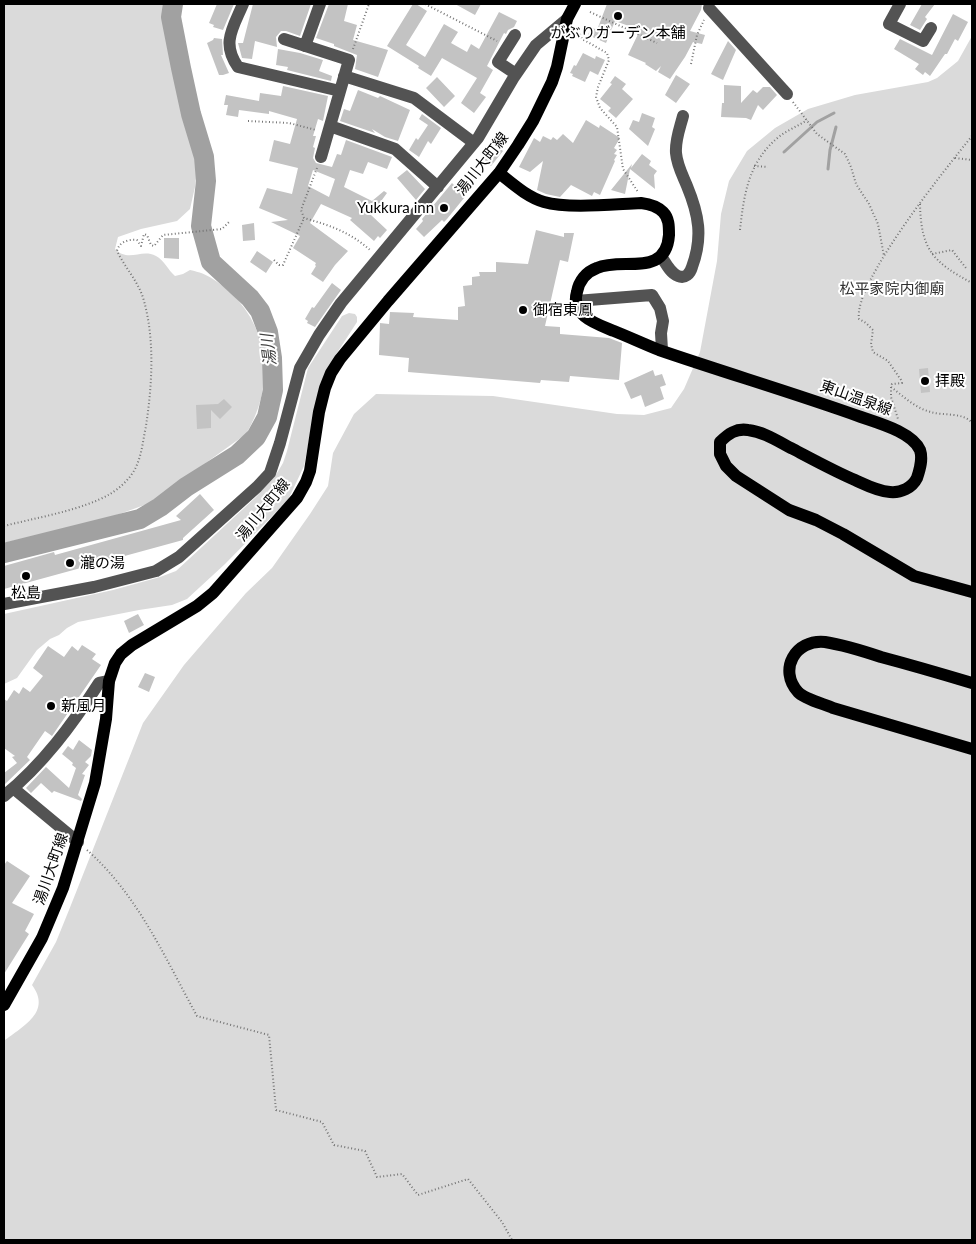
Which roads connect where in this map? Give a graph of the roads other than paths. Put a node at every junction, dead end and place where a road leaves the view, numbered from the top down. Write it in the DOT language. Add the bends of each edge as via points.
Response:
graph roads {
  1 [pos="243,4"];
  2 [pos="320,4"];
  3 [pos="575,4"];
  4 [pos="900,4"];
  5 [pos="708,11"];
  6 [pos="567,19"];
  7 [pos="931,28"];
  8 [pos="515,35"];
  9 [pos="284,39"];
  10 [pos="305,46"];
  11 [pos="516,74"];
  12 [pos="344,76"];
  13 [pos="340,91"];
  14 [pos="787,94"];
  15 [pos="683,116"];
  16 [pos="329,130"];
  17 [pos="474,144"];
  18 [pos="321,157"];
  19 [pos="499,173"];
  20 [pos="438,187"];
  21 [pos="661,256"];
  22 [pos="576,301"];
  23 [pos="662,350"];
  24 [pos="972,592"];
  25 [pos="4,604"];
  26 [pos="109,681"];
  27 [pos="972,683"];
  28 [pos="972,749"];
  29 [pos="8,792"];
  30 [pos="78,842"];
  31 [pos="4,1005"];
  1 -- 13 [label="street" via="228,38 228,48 238,67"];
  2 -- 10 [label="street"];
  3 -- 6 [label="main road, 湯川大町線"];
  4 -- 7 [label="street" via="889,24 923,41"];
  5 -- 14 [label="street"];
  6 -- 11 [label="street" via="536,45"];
  6 -- 19 [label="main road, 湯川大町線" via="549,88"];
  8 -- 11 [label="street" via="498,62"];
  9 -- 10 [label="street"];
  10 -- 12 [label="street" via="349,60"];
  11 -- 17 [label="street"];
  12 -- 13 [label="street"];
  12 -- 17 [label="street" via="414,98"];
  13 -- 16 [label="street"];
  15 -- 21 [label="street" via="676,154 697,216 700,237 688,275 676,276"];
  16 -- 18 [label="street"];
  16 -- 20 [label="street" via="394,149"];
  17 -- 20 [label="street"];
  19 -- 21 [label="main road" via="523,192 543,202 559,205 644,203 662,211 669,224 667,246"];
  19 -- 26 [label="main road, 湯川大町線" via="340,359 325,388 310,471 297,498 213,593 121,654"];
  20 -- 25 [label="street" via="341,303 319,335 300,368 270,473 212,529 179,557 156,571"];
  21 -- 22 [label="main road" via="643,264 596,268 578,284"];
  22 -- 23 [label="main road, 東山温泉線" via="581,313 598,325"];
  22 -- 23 [label="street" via="652,295 663,321"];
  23 -- 24 [label="main road, 東山温泉線" via="799,395 907,436 915,443 922,462 916,480 896,492 875,489 762,433 730,432 720,442 720,454 736,476 789,510 843,534 914,576"];
  26 -- 29 [label="street" via="99,683 53,749"];
  26 -- 30 [label="main road, 湯川大町線" via="95,783"];
  27 -- 28 [label="main road" via="824,642 812,643 797,652 790,669 791,681 799,694 833,708"];
  29 -- 30 [label="street"];
  30 -- 31 [label="main road, 湯川大町線" via="42,938"];
}
